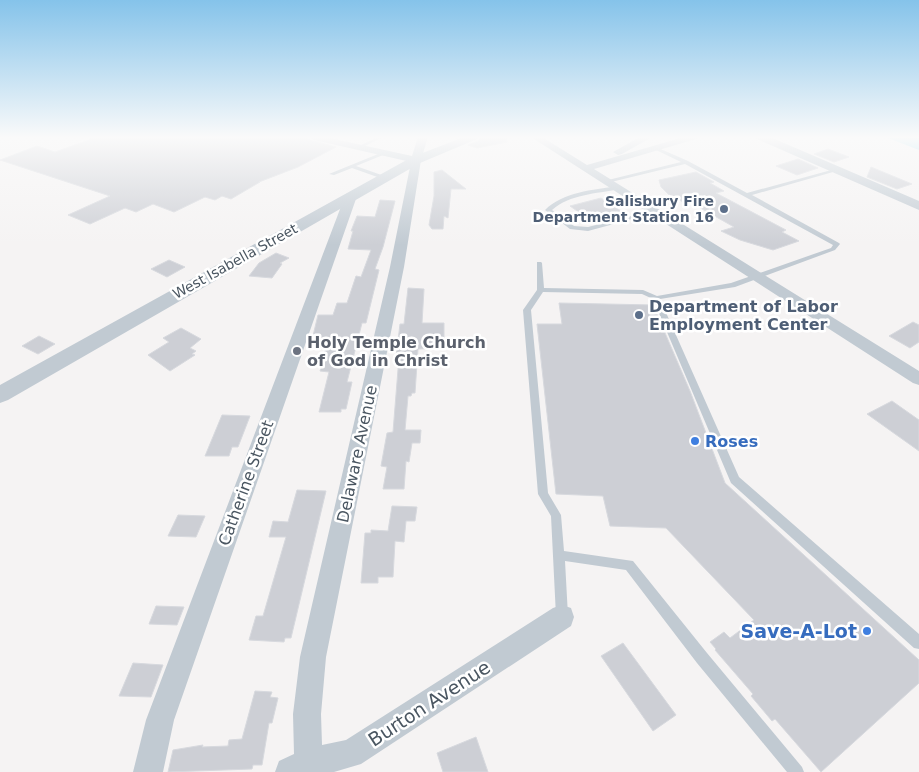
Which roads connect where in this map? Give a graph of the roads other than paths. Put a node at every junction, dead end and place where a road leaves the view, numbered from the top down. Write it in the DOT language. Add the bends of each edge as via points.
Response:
graph roads {
  1 [pos="370,173"];
  2 [pos="393,173"];
  3 [pos="414,173"];
  4 [pos="595,173"];
  5 [pos="649,173"];
  6 [pos="706,173"];
  7 [pos="826,173"];
  8 [pos="844,173"];
  9 [pos="384,178"];
  10 [pos="612,184"];
  11 [pos="747,195"];
  12 [pos="351,196"];
  13 [pos="919,206"];
  14 [pos="655,212"];
  15 [pos="538,263"];
  16 [pos="757,276"];
  17 [pos="541,290"];
  18 [pos="656,298"];
  19 [pos="919,379"];
  20 [pos="0,395"];
  21 [pos="558,555"];
  22 [pos="562,617"];
  23 [pos="919,643"];
  24 [pos="304,769"];
  25 [pos="148,772"];
  26 [pos="797,772"];
  1 -- 9 [label="lane"];
  2 -- 9 [label="street, West Isabella Street"];
  3 -- 24 [label="street, Delaware Avenue" via="397,267 313,657 306,712"];
  4 -- 10 [label="street"];
  5 -- 10 [label="lane"];
  6 -- 11 [label="lane"];
  7 -- 11 [label="lane"];
  8 -- 13 [label="street"];
  9 -- 12 [label="street, West Isabella Street"];
  10 -- 14 [label="street"];
  10 -- 14 [label="lane" via="554,204 548,210 572,228 588,229"];
  11 -- 16 [label="lane" via="837,244 833,249"];
  12 -- 20 [label="street, West Isabella Street"];
  12 -- 25 [label="street, Catherine Street" via="160,720"];
  14 -- 16 [label="street"];
  15 -- 17 [label="lane"];
  16 -- 18 [label="lane"];
  16 -- 19 [label="street"];
  17 -- 18 [label="lane" via="643,292"];
  17 -- 21 [label="lane" via="527,310 543,494 556,516"];
  18 -- 23 [label="lane" via="735,480"];
  21 -- 22 [label="lane"];
  21 -- 26 [label="lane" via="629,565"];
  22 -- 24 [label="street, Burton Avenue" via="351,754"];
}
